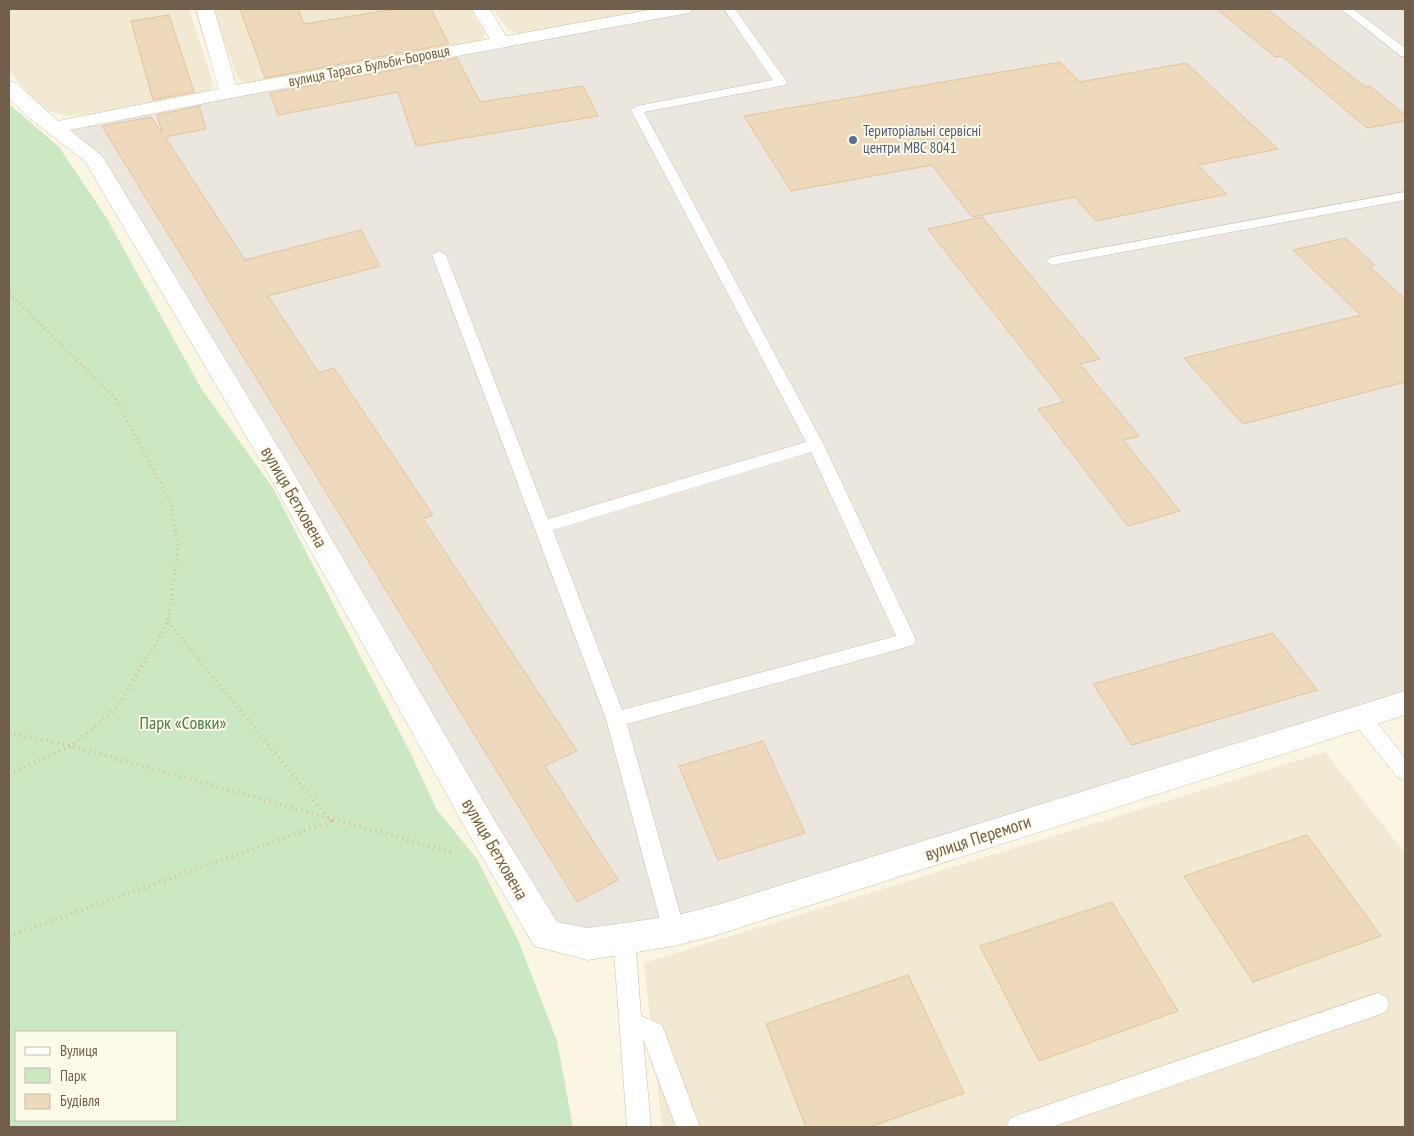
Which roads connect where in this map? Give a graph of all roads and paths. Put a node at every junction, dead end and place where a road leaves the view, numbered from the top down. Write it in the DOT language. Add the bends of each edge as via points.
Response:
graph roads {
  1 [pos="205,9"];
  2 [pos="482,9"];
  3 [pos="683,9"];
  4 [pos="729,9"];
  5 [pos="1346,9"];
  6 [pos="501,42"];
  7 [pos="1405,53"];
  8 [pos="9,87"];
  9 [pos="231,92"];
  10 [pos="56,127"];
  11 [pos="1405,196"];
  12 [pos="439,255"];
  13 [pos="1052,261"];
  14 [pos="9,293"];
  15 [pos="816,445"];
  16 [pos="543,527"];
  17 [pos="168,622"];
  18 [pos="1405,703"];
  19 [pos="1361,717"];
  20 [pos="616,719"];
  21 [pos="9,733"];
  22 [pos="71,746"];
  23 [pos="1405,772"];
  24 [pos="9,774"];
  25 [pos="331,820"];
  26 [pos="459,854"];
  27 [pos="674,931"];
  28 [pos="546,935"];
  29 [pos="9,936"];
  30 [pos="624,938"];
  31 [pos="1378,1004"];
  32 [pos="631,1022"];
  33 [pos="639,1127"];
  34 [pos="688,1127"];
  35 [pos="1018,1127"];
  1 -- 9 [label="street"];
  2 -- 6 [label="street"];
  3 -- 6 [label="street, вулиця Тараса Бульби-Боровця"];
  4 -- 15 [label="lane" via="781,82 637,110"];
  5 -- 7 [label="lane"];
  6 -- 9 [label="street, вулиця Тараса Бульби-Боровця"];
  8 -- 10 [label="street, вулиця Бетховена" via="36,114"];
  9 -- 10 [label="street, вулиця Тараса Бульби-Боровця"];
  10 -- 28 [label="street, вулиця Бетховена" via="93,157 276,465"];
  11 -- 13 [label="lane"];
  12 -- 16 [label="lane"];
  14 -- 17 [label="path" via="114,398 171,503 178,549"];
  15 -- 16 [label="lane"];
  15 -- 20 [label="lane" via="907,640"];
  16 -- 20 [label="lane"];
  17 -- 22 [label="path" via="117,708"];
  17 -- 25 [label="path"];
  18 -- 19 [label="street, вулиця Перемоги"];
  19 -- 23 [label="lane"];
  19 -- 27 [label="street, вулиця Перемоги" via="726,918"];
  20 -- 27 [label="lane"];
  21 -- 22 [label="path"];
  22 -- 24 [label="path"];
  22 -- 25 [label="path"];
  25 -- 26 [label="path"];
  25 -- 29 [label="path"];
  27 -- 30 [label="street, вулиця Перемоги"];
  28 -- 30 [label="street, вулиця Перемоги" via="588,944"];
  30 -- 32 [label="lane"];
  31 -- 35 [label="lane"];
  32 -- 33 [label="lane"];
  32 -- 34 [label="lane" via="654,1032"];
}
